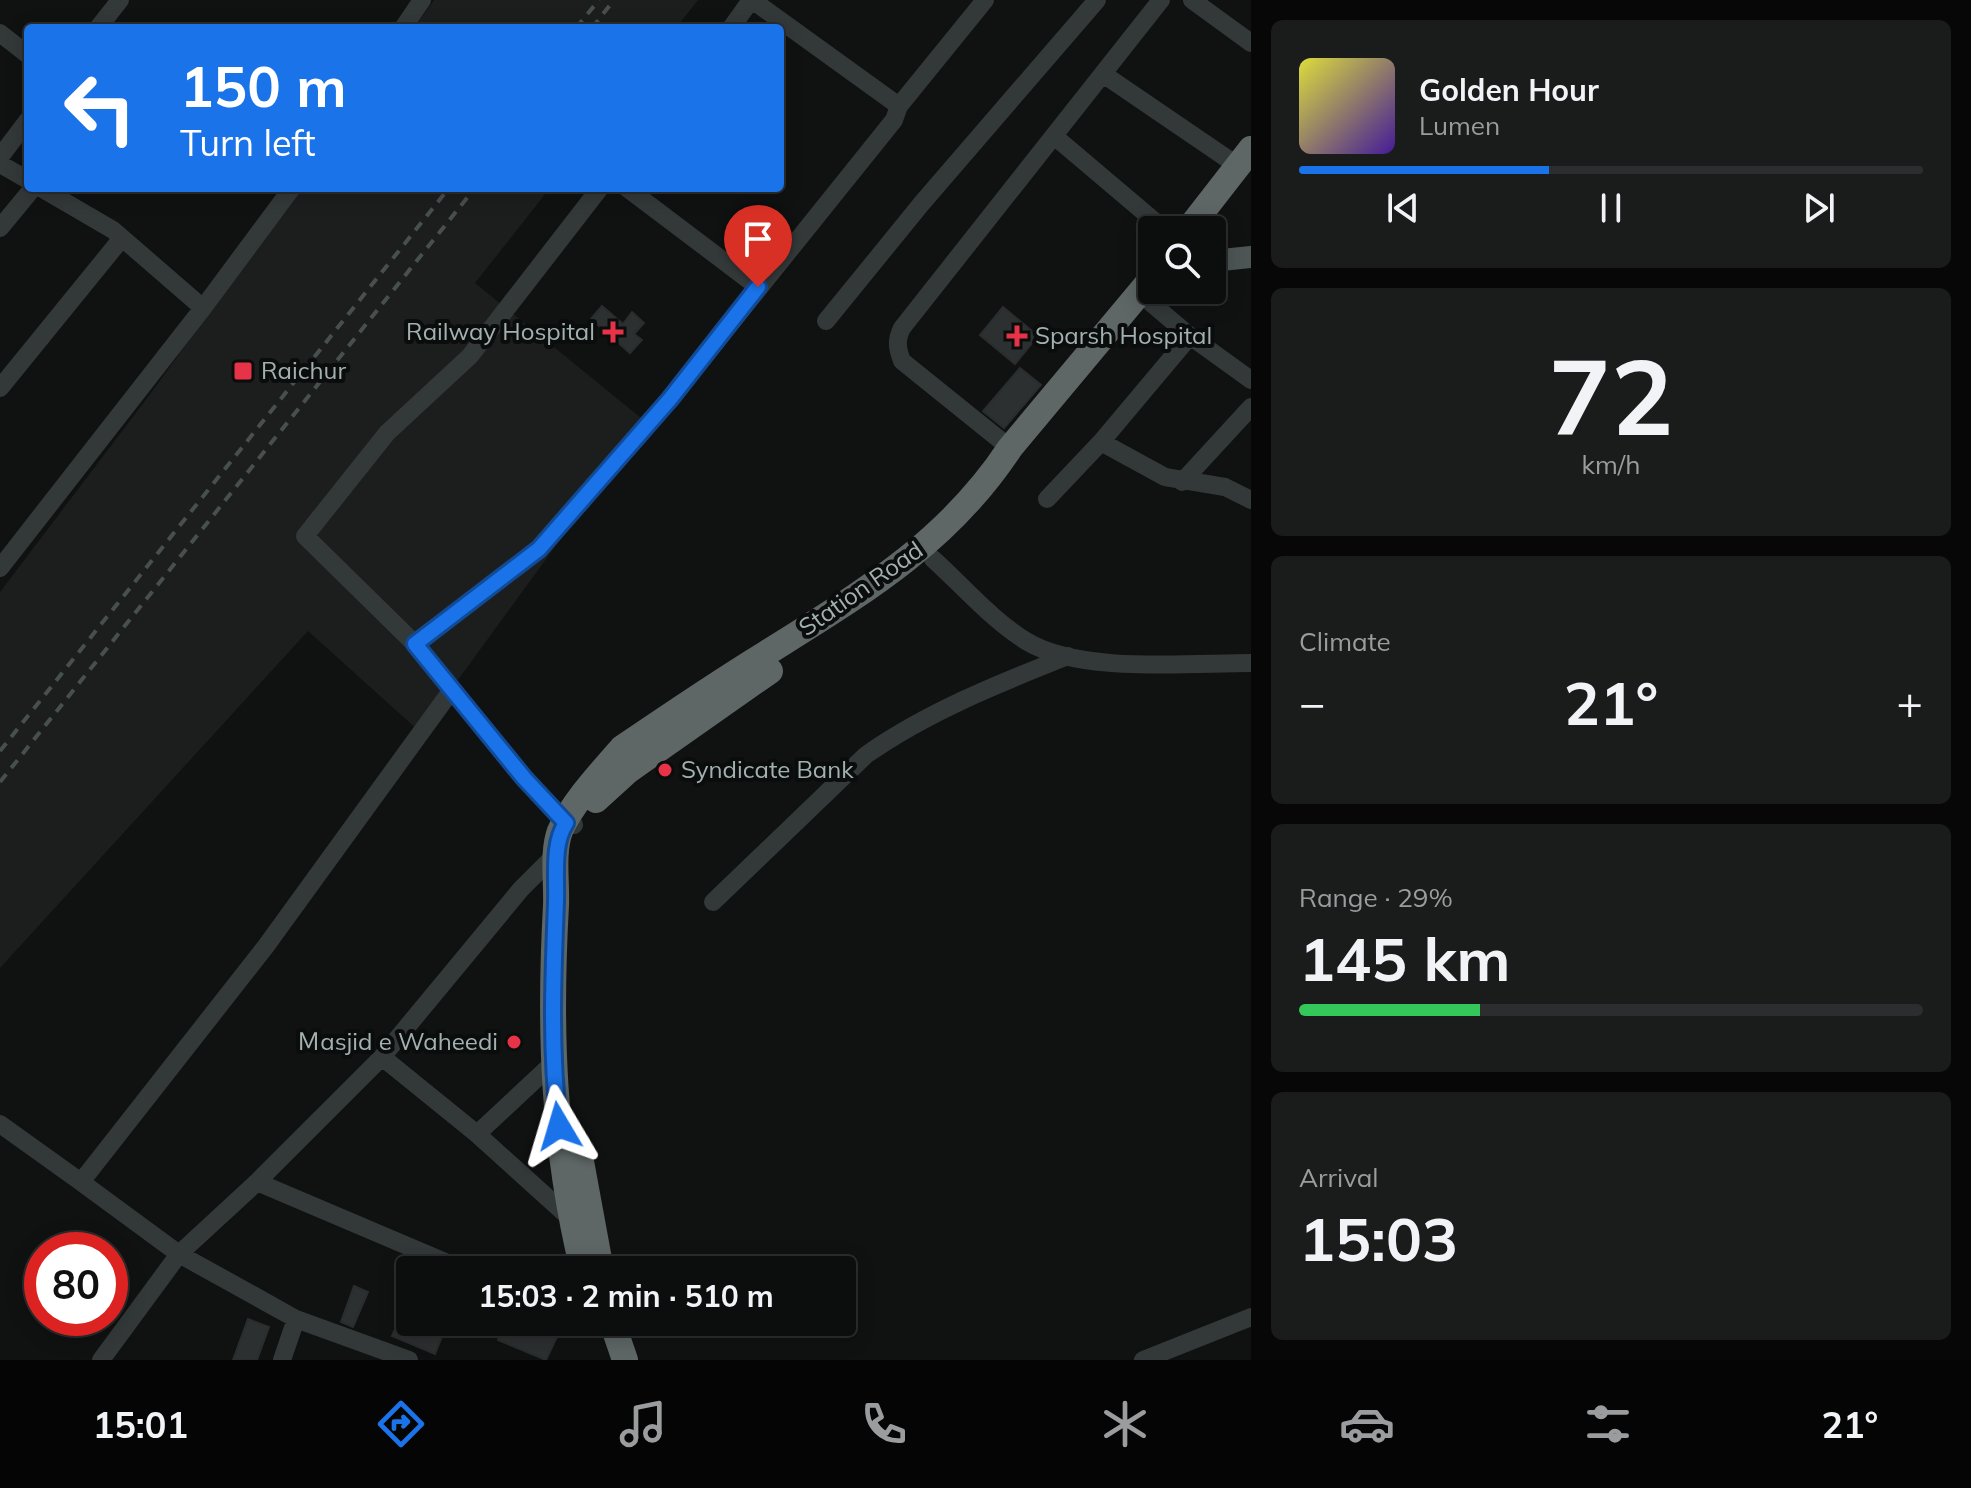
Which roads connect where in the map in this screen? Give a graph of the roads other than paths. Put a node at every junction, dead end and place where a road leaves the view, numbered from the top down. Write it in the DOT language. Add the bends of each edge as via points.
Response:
graph roads {
  1 [pos="120,0"];
  2 [pos="422,0"];
  3 [pos="752,0"];
  4 [pos="985,0"];
  5 [pos="1161,0"];
  6 [pos="1192,0"];
  7 [pos="1093,1"];
  8 [pos="101,24"];
  9 [pos="406,24"];
  10 [pos="734,24"];
  11 [pos="0,33"];
  12 [pos="1251,43"];
  13 [pos="24,52"];
  14 [pos="1103,74"];
  15 [pos="899,106"];
  16 [pos="24,125"];
  17 [pos="1054,136"];
  18 [pos="0,157"];
  19 [pos="1247,163"];
  20 [pos="0,164"];
  21 [pos="24,178"];
  22 [pos="30,192"];
  23 [pos="47,192"];
  24 [pos="289,192"];
  25 [pos="597,192"];
  26 [pos="632,192"];
  27 [pos="1148,216"];
  28 [pos="1200,216"];
  29 [pos="1217,216"];
  30 [pos="0,228"];
  31 [pos="122,238"];
  32 [pos="1251,257"];
  33 [pos="1226,260"];
  34 [pos="758,287"];
  35 [pos="1142,304"];
  36 [pos="1144,304"];
  37 [pos="1166,304"];
  38 [pos="203,308"];
  39 [pos="826,321"];
  40 [pos="1190,336"];
  41 [pos="1251,380"];
  42 [pos="0,388"];
  43 [pos="1251,407"];
  44 [pos="1101,442"];
  45 [pos="1010,448"];
  46 [pos="1182,482"];
  47 [pos="1047,499"];
  48 [pos="1251,500"];
  49 [pos="933,559"];
  50 [pos="0,568"];
  51 [pos="415,644"];
  52 [pos="1068,656"];
  53 [pos="1251,663"];
  54 [pos="451,691"];
  55 [pos="571,824"];
  56 [pos="558,852"];
  57 [pos="713,902"];
  58 [pos="382,1057"];
  59 [pos="552,1064"];
  60 [pos="0,1124"];
  61 [pos="477,1134"];
  62 [pos="81,1182"];
  63 [pos="257,1182"];
  64 [pos="570,1218"];
  65 [pos="179,1254"];
  66 [pos="431,1256"];
  67 [pos="580,1256"];
  68 [pos="599,1256"];
  69 [pos="1251,1317"];
  70 [pos="296,1319"];
  71 [pos="601,1336"];
  72 [pos="607,1336"];
  73 [pos="101,1360"];
  74 [pos="282,1360"];
  75 [pos="409,1360"];
  76 [pos="607,1360"];
  77 [pos="625,1360"];
  78 [pos="1143,1360"];
  1 -- 8 [label="street"];
  2 -- 9 [label="street"];
  3 -- 10 [label="street"];
  3 -- 15 [label="street"];
  4 -- 15 [label="street"];
  5 -- 14 [label="street"];
  6 -- 12 [label="street"];
  7 -- 39 [label="street"];
  11 -- 13 [label="street"];
  14 -- 17 [label="street"];
  14 -- 19 [label="street"];
  15 -- 34 [label="street" via="834,198"];
  16 -- 18 [label="street"];
  17 -- 27 [label="street"];
  17 -- 45 [label="street" via="897,338 902,361"];
  19 -- 28 [label="highway"];
  19 -- 29 [label="highway"];
  20 -- 21 [label="street"];
  22 -- 30 [label="street"];
  23 -- 31 [label="street"];
  24 -- 38 [label="street"];
  25 -- 51 [label="street" via="470,356 387,433 305,536"];
  26 -- 34 [label="street"];
  31 -- 38 [label="street"];
  31 -- 42 [label="street"];
  32 -- 33 [label="main road"];
  34 -- 51 [label="street" via="670,399 539,549"];
  35 -- 45 [label="highway, Station Road"];
  36 -- 49 [label="highway, Station Road" via="1005,482"];
  37 -- 40 [label="street"];
  38 -- 50 [label="street"];
  40 -- 41 [label="street"];
  40 -- 44 [label="street"];
  43 -- 46 [label="street"];
  44 -- 46 [label="street"];
  44 -- 47 [label="street"];
  45 -- 55 [label="highway, Station Road" via="993,474 922,550 622,748 593,781"];
  46 -- 48 [label="street" via="1225,487"];
  49 -- 52 [label="street" via="1020,636"];
  49 -- 55 [label="highway, Station Road" via="629,770"];
  51 -- 54 [label="street"];
  52 -- 53 [label="street" via="1106,662"];
  52 -- 57 [label="street" via="887,740"];
  54 -- 55 [label="street"];
  54 -- 62 [label="street" via="266,946"];
  55 -- 56 [label="highway" via="560,832"];
  55 -- 68 [label="highway" via="565,1067"];
  56 -- 58 [label="street"];
  56 -- 59 [label="highway"];
  58 -- 61 [label="street"];
  58 -- 63 [label="street"];
  59 -- 61 [label="street"];
  59 -- 64 [label="highway"];
  60 -- 62 [label="street"];
  61 -- 64 [label="street"];
  62 -- 65 [label="street"];
  63 -- 65 [label="street"];
  63 -- 66 [label="street"];
  64 -- 67 [label="highway"];
  65 -- 70 [label="street"];
  65 -- 73 [label="street"];
  69 -- 78 [label="street"];
  70 -- 74 [label="street"];
  70 -- 75 [label="street"];
  71 -- 76 [label="highway"];
  72 -- 77 [label="highway"];
}
